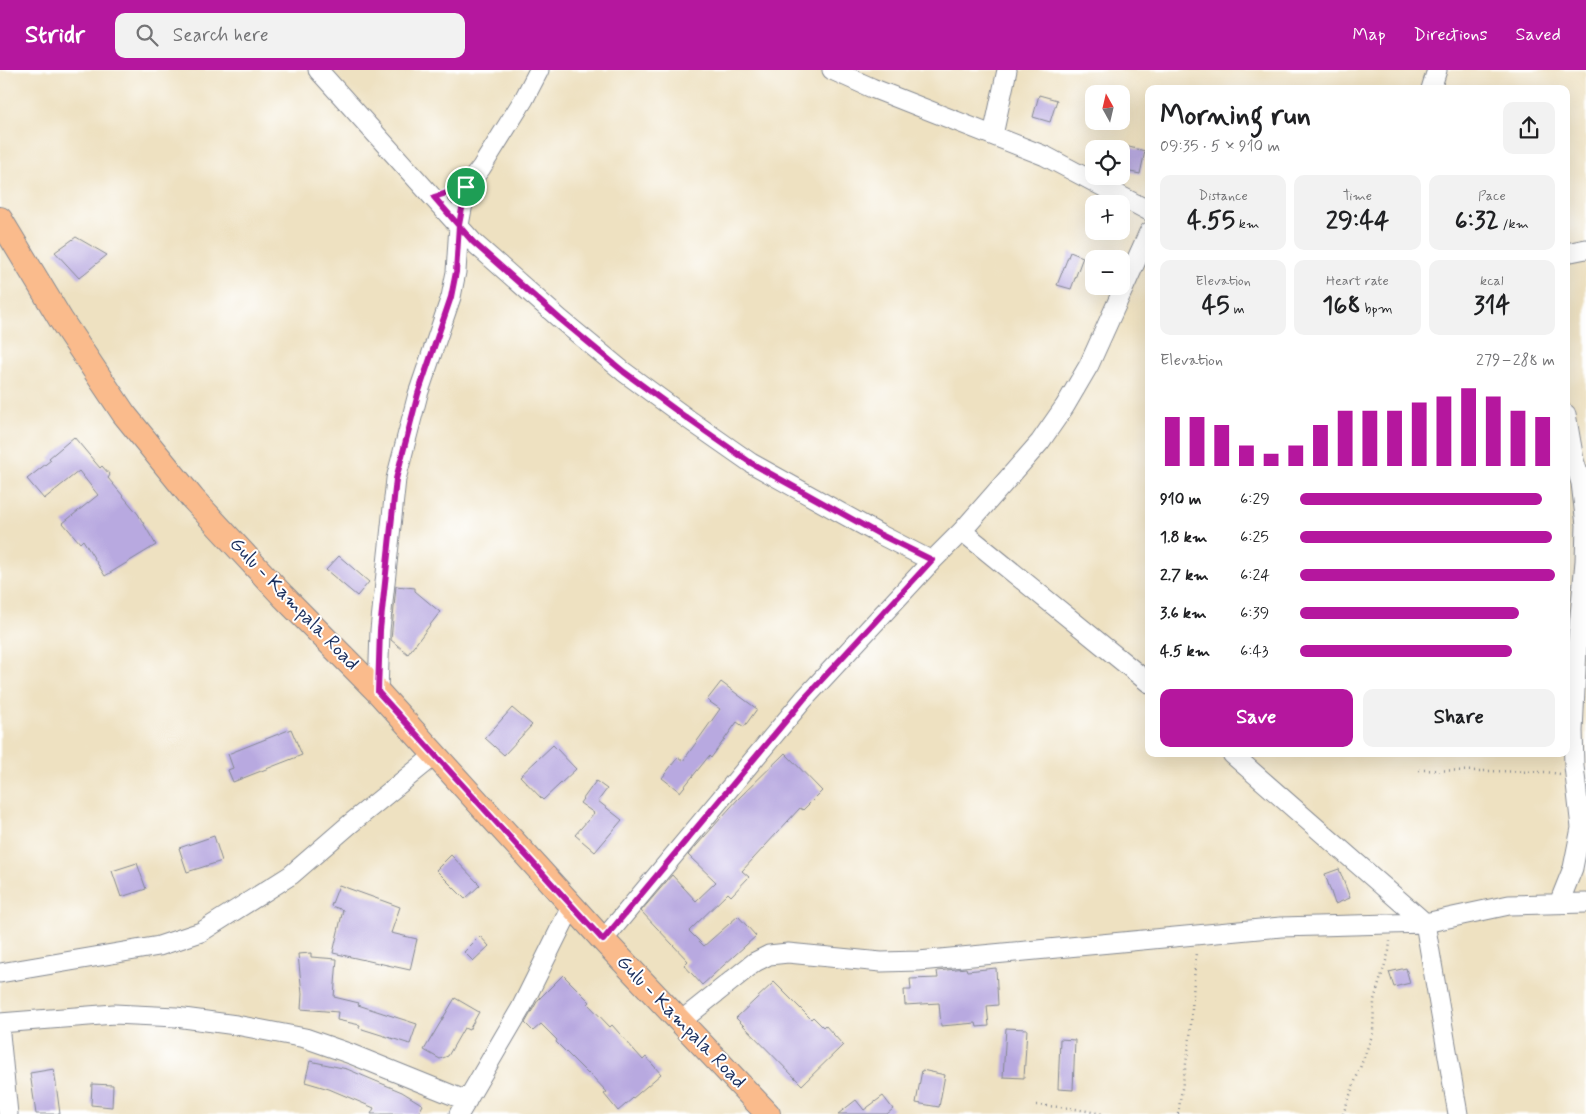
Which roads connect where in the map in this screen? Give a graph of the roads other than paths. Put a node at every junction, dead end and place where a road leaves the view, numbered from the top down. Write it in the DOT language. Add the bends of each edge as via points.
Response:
graph roads {
  1 [pos="318,70"];
  2 [pos="539,70"];
  3 [pos="832,70"];
  4 [pos="1007,70"];
  5 [pos="1437,70"];
  6 [pos="1432,85"];
  7 [pos="993,135"];
  8 [pos="466,187"];
  9 [pos="434,197"];
  10 [pos="1145,209"];
  11 [pos="0,219"];
  12 [pos="459,225"];
  13 [pos="1145,241"];
  14 [pos="1586,249"];
  15 [pos="1570,252"];
  16 [pos="1570,437"];
  17 [pos="962,532"];
  18 [pos="932,560"];
  19 [pos="1145,680"];
  20 [pos="378,692"];
  21 [pos="435,755"];
  22 [pos="1235,757"];
  23 [pos="1580,775"];
  24 [pos="1560,903"];
  25 [pos="1586,903"];
  26 [pos="572,905"];
  27 [pos="1425,923"];
  28 [pos="603,940"];
  29 [pos="0,973"];
  30 [pos="681,1021"];
  31 [pos="0,1023"];
  32 [pos="0,1034"];
  33 [pos="1,1062"];
  34 [pos="463,1108"];
  35 [pos="8,1114"];
  36 [pos="768,1114"];
  37 [pos="1458,1114"];
  1 -- 9 [label="street"];
  2 -- 8 [label="street" via="481,168"];
  3 -- 7 [label="street"];
  4 -- 7 [label="street"];
  5 -- 6 [label="street"];
  7 -- 10 [label="street" via="1045,156"];
  8 -- 9 [label="street"];
  8 -- 12 [label="street"];
  9 -- 12 [label="street"];
  11 -- 20 [label="main road, Gulu - Kampala Road" via="61,320 124,414 193,499"];
  12 -- 18 [label="street" via="473,242 560,319 688,419 751,463"];
  12 -- 20 [label="street" via="451,297 418,394 396,479 380,630"];
  13 -- 17 [label="street" via="1092,357 1065,406 1040,442"];
  14 -- 15 [label="street"];
  16 -- 23 [label="street" via="1581,483 1586,525 1573,731"];
  17 -- 18 [label="street"];
  17 -- 19 [label="street"];
  18 -- 28 [label="street" via="804,699"];
  20 -- 21 [label="main road, Gulu - Kampala Road"];
  21 -- 26 [label="main road, Gulu - Kampala Road"];
  21 -- 29 [label="street" via="291,875 201,932 159,946"];
  22 -- 27 [label="street"];
  23 -- 24 [label="street" via="1581,828 1574,868"];
  24 -- 25 [label="street"];
  24 -- 27 [label="street" via="1509,905"];
  26 -- 28 [label="main road, Gulu - Kampala Road"];
  26 -- 34 [label="street" via="521,1008"];
  27 -- 30 [label="street" via="1282,927 919,961 880,962 788,953 769,955 755,962"];
  27 -- 37 [label="street"];
  28 -- 30 [label="main road, Gulu - Kampala Road"];
  30 -- 36 [label="main road, Gulu - Kampala Road"];
  31 -- 34 [label="street" via="114,1014 176,1017 236,1025 305,1038 351,1054"];
  32 -- 33 [label="street"];
  33 -- 35 [label="street"];
}
